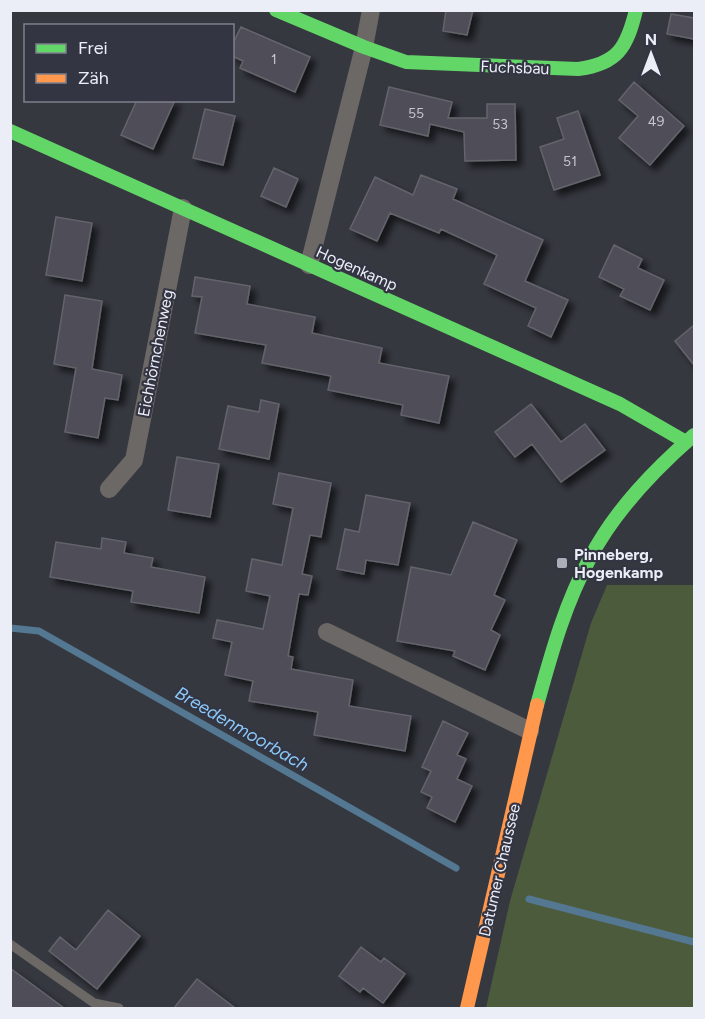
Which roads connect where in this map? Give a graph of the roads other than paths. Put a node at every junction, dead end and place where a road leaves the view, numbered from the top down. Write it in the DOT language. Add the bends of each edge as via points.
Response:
graph roads {
  1 [pos="276,10"];
  2 [pos="371,10"];
  3 [pos="636,10"];
  4 [pos="364,47"];
  5 [pos="10,131"];
  6 [pos="183,208"];
  7 [pos="309,265"];
  8 [pos="690,438"];
  9 [pos="109,489"];
  10 [pos="327,632"];
  11 [pos="530,731"];
  12 [pos="10,944"];
  13 [pos="119,1008"];
  14 [pos="467,1008"];
  1 -- 4 [label="street, Fuchsbau"];
  2 -- 4 [label="street"];
  3 -- 4 [label="street, Fuchsbau" via="632,30 619,52 602,65 578,69 406,62"];
  4 -- 7 [label="street"];
  5 -- 6 [label="street, Hogenkamp"];
  6 -- 7 [label="street, Hogenkamp"];
  6 -- 9 [label="street, Eichhörnchenweg" via="134,460"];
  7 -- 8 [label="street, Hogenkamp"];
  8 -- 11 [label="street, Datumer Chaussee" via="636,492 598,543 581,574 554,646"];
  10 -- 11 [label="street"];
  11 -- 14 [label="street, Datumer Chaussee"];
  12 -- 13 [label="lane" via="94,1003"];
}
